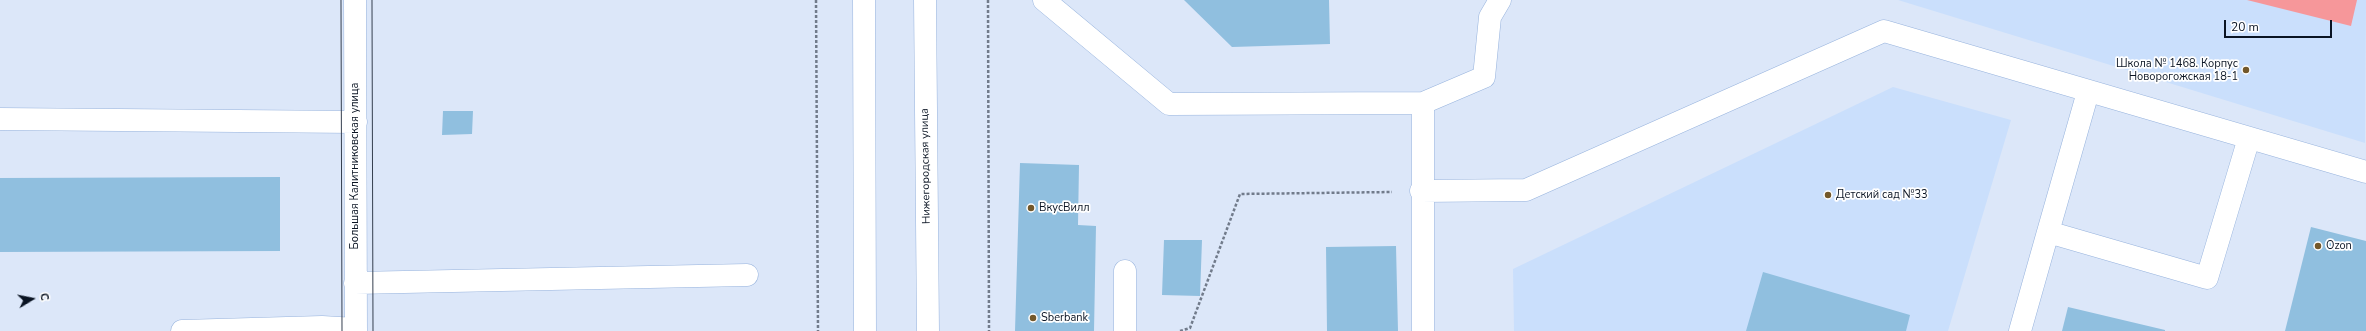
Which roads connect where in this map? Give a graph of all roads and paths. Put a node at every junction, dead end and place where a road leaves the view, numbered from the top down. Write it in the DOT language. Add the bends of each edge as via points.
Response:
graph roads {
  1 [pos="355,0"];
  2 [pos="816,0"];
  3 [pos="864,0"];
  4 [pos="925,0"];
  5 [pos="988,0"];
  6 [pos="1044,0"];
  7 [pos="1500,0"];
  8 [pos="2088,92"];
  9 [pos="1423,103"];
  10 [pos="0,119"];
  11 [pos="356,122"];
  12 [pos="2249,138"];
  13 [pos="2366,172"];
  14 [pos="1421,191"];
  15 [pos="2048,232"];
  16 [pos="1125,271"];
  17 [pos="747,275"];
  18 [pos="355,283"];
  19 [pos="356,330"];
  20 [pos="182,331"];
  21 [pos="818,331"];
  22 [pos="865,331"];
  23 [pos="928,331"];
  24 [pos="989,331"];
  25 [pos="1125,331"];
  26 [pos="1180,331"];
  27 [pos="1423,331"];
  28 [pos="2020,331"];
  1 -- 11 [label="main road, Большая Калитниковская улица"];
  2 -- 21 [label="path"];
  3 -- 22 [label="main road"];
  4 -- 23 [label="main road, Нижегородская улица"];
  5 -- 24 [label="path"];
  6 -- 9 [label="main road" via="1169,104"];
  7 -- 9 [label="main road" via="1490,17 1484,77"];
  8 -- 12 [label="main road"];
  8 -- 14 [label="main road" via="1884,31 1526,190"];
  8 -- 15 [label="main road"];
  9 -- 14 [label="main road"];
  10 -- 11 [label="main road"];
  11 -- 18 [label="main road, Большая Калитниковская улица"];
  12 -- 13 [label="main road"];
  12 -- 15 [label="main road" via="2207,278"];
  14 -- 26 [label="path" via="1240,194 1190,328"];
  14 -- 27 [label="main road"];
  15 -- 28 [label="main road"];
  16 -- 25 [label="main road"];
  17 -- 18 [label="main road"];
  18 -- 19 [label="main road, Большая Калитниковская улица"];
  19 -- 20 [label="main road" via="322,327"];
}
